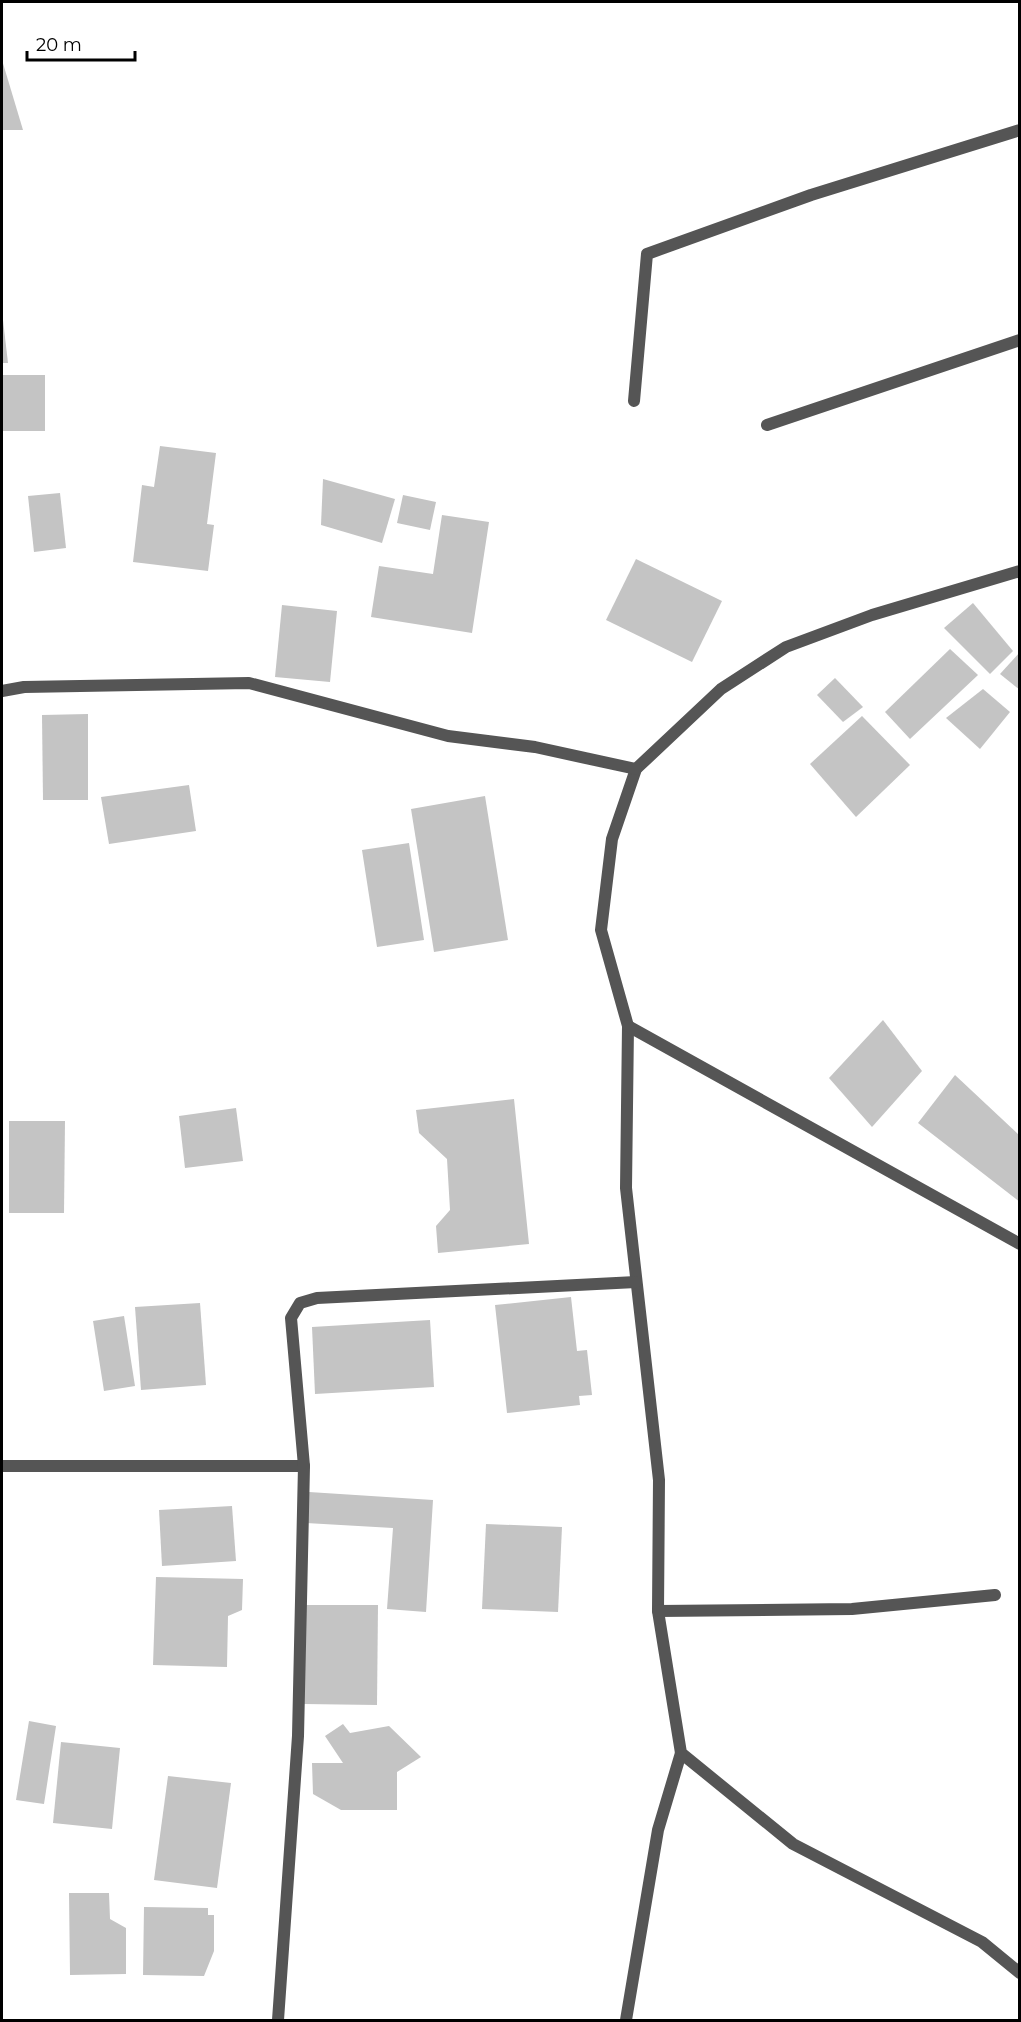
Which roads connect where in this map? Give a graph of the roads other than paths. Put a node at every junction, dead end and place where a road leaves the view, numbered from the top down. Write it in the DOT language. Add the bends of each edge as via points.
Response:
graph roads {
  1 [pos="1020,130"];
  2 [pos="1020,340"];
  3 [pos="634,401"];
  4 [pos="767,425"];
  5 [pos="1020,571"];
  6 [pos="2,691"];
  7 [pos="636,769"];
  8 [pos="628,1026"];
  9 [pos="1020,1244"];
  10 [pos="636,1282"];
  11 [pos="2,1466"];
  12 [pos="304,1466"];
  13 [pos="995,1594"];
  14 [pos="658,1611"];
  15 [pos="681,1753"];
  16 [pos="1020,1972"];
  17 [pos="278,2020"];
  18 [pos="626,2020"];
  1 -- 3 [label="street" via="812,195 647,254"];
  2 -- 4 [label="street"];
  5 -- 7 [label="street" via="872,615 786,647 721,689"];
  6 -- 7 [label="street" via="24,687 249,683 448,735 535,747"];
  7 -- 8 [label="street" via="612,839 601,930"];
  8 -- 9 [label="street"];
  8 -- 10 [label="street" via="626,1188"];
  10 -- 12 [label="street" via="317,1298 300,1303 291,1318"];
  10 -- 14 [label="street" via="659,1480"];
  11 -- 12 [label="street"];
  12 -- 17 [label="street" via="298,1736"];
  13 -- 14 [label="street" via="852,1609"];
  14 -- 15 [label="street"];
  15 -- 16 [label="street" via="793,1844 982,1942"];
  15 -- 18 [label="street" via="658,1830"];
}
